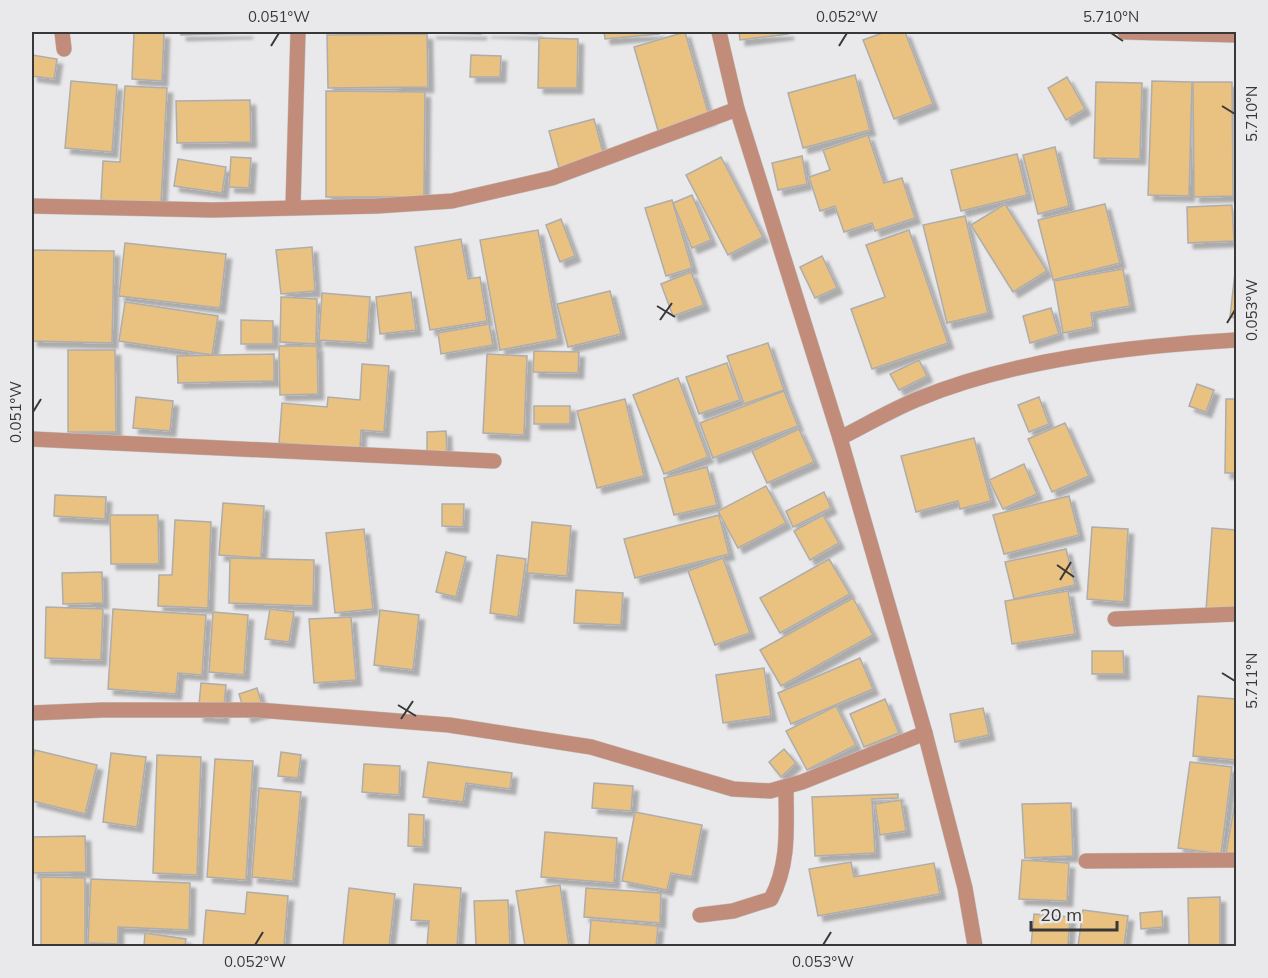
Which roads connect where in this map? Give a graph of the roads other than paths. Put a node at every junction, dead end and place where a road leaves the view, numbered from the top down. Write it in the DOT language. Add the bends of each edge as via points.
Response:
graph roads {
  1 [pos="62,32"];
  2 [pos="298,32"];
  3 [pos="719,32"];
  4 [pos="1125,32"];
  5 [pos="1236,35"];
  6 [pos="64,50"];
  7 [pos="737,109"];
  8 [pos="32,206"];
  9 [pos="292,206"];
  10 [pos="1236,340"];
  11 [pos="840,438"];
  12 [pos="32,439"];
  13 [pos="494,461"];
  14 [pos="1236,614"];
  15 [pos="1115,619"];
  16 [pos="32,713"];
  17 [pos="926,733"];
  18 [pos="786,787"];
  19 [pos="1236,860"];
  20 [pos="1086,861"];
  21 [pos="700,915"];
  22 [pos="975,946"];
  1 -- 6 [label="street"];
  2 -- 9 [label="street"];
  3 -- 7 [label="street"];
  4 -- 5 [label="street"];
  7 -- 9 [label="street" via="552,178 452,201"];
  7 -- 11 [label="street"];
  8 -- 9 [label="street" via="212,210"];
  10 -- 11 [label="street" via="1107,353 1003,372 918,399"];
  11 -- 17 [label="street"];
  12 -- 13 [label="street"];
  14 -- 15 [label="street"];
  16 -- 18 [label="street" via="258,710 449,725 591,747 733,789 770,791"];
  17 -- 18 [label="street"];
  17 -- 22 [label="street" via="965,888"];
  18 -- 21 [label="street" via="785,861 771,899 733,911"];
  19 -- 20 [label="street"];
}
